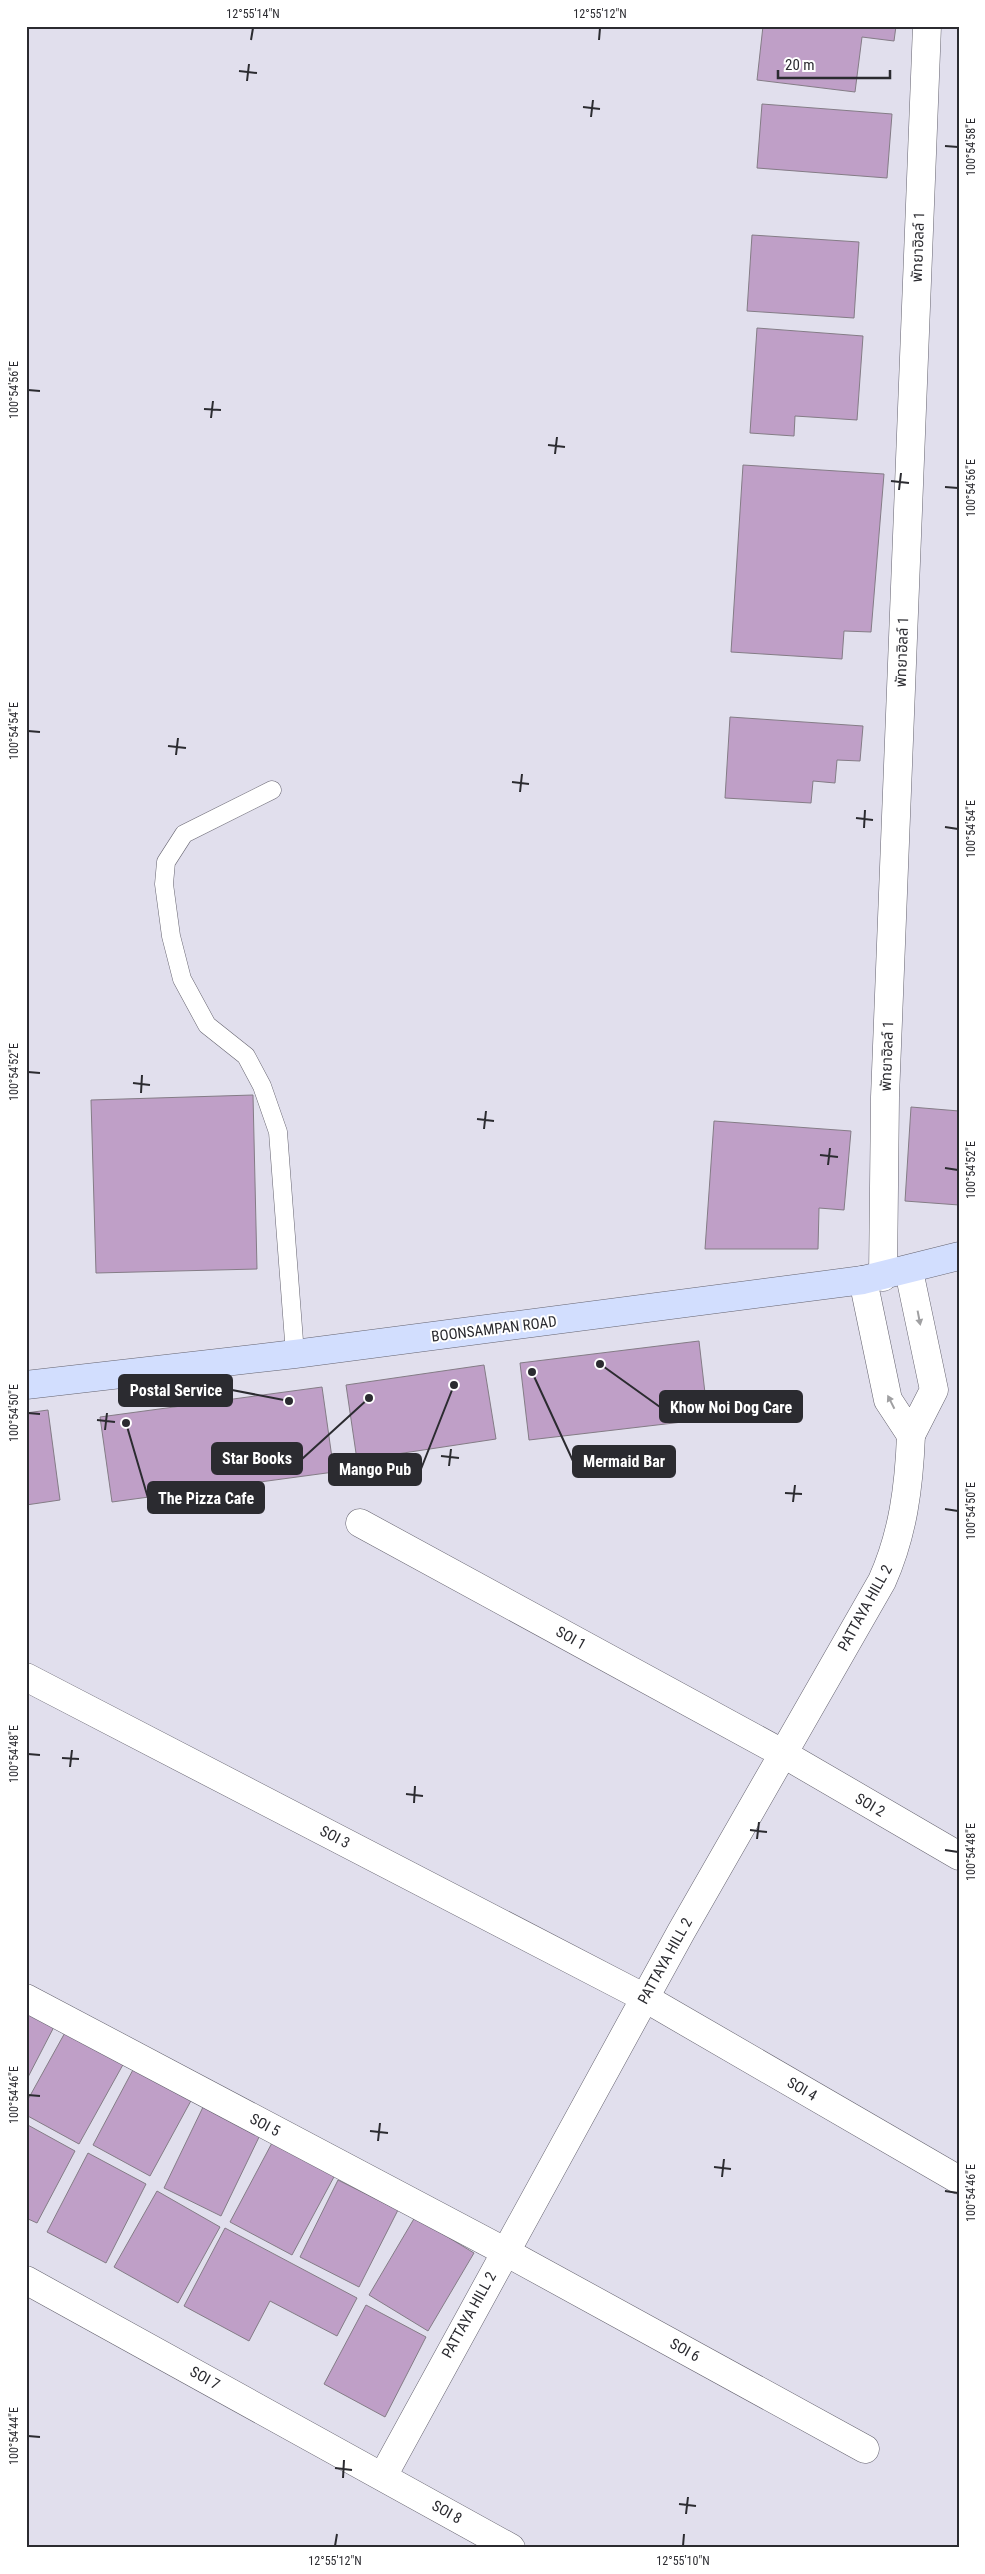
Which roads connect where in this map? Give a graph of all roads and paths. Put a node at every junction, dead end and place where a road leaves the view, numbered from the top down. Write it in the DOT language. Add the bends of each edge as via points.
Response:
graph roads {
  1 [pos="927,26"];
  2 [pos="272,790"];
  3 [pos="959,1256"];
  4 [pos="909,1270"];
  5 [pos="873,1279"];
  6 [pos="295,1354"];
  7 [pos="26,1385"];
  8 [pos="911,1435"];
  9 [pos="360,1523"];
  10 [pos="26,1677"];
  11 [pos="782,1753"];
  12 [pos="959,1856"];
  13 [pos="26,1998"];
  14 [pos="644,1998"];
  15 [pos="959,2180"];
  16 [pos="504,2251"];
  17 [pos="26,2280"];
  18 [pos="865,2449"];
  19 [pos="383,2476"];
  20 [pos="511,2548"];
  1 -- 5 [label="street, พัทยาฮิลล์ 1" via="885,1097"];
  2 -- 6 [label="lane" via="184,834 166,862 164,884 170,936 182,979 207,1025 246,1056 262,1086 278,1132"];
  3 -- 4 [label="street, BOONSAMPAN ROAD"];
  4 -- 5 [label="street, BOONSAMPAN ROAD"];
  4 -- 8 [label="street, PATTAYA HILL 2, one-way" via="934,1390"];
  5 -- 6 [label="street, BOONSAMPAN ROAD"];
  8 -- 5 [label="street, one-way" via="888,1400"];
  6 -- 7 [label="street, BOONSAMPAN ROAD"];
  8 -- 11 [label="street, PATTAYA HILL 2" via="907,1499 894,1554 882,1581"];
  9 -- 11 [label="street, SOI 1"];
  10 -- 14 [label="street, SOI 3"];
  11 -- 12 [label="street, SOI 2"];
  11 -- 14 [label="street, PATTAYA HILL 2"];
  13 -- 16 [label="street, SOI 5"];
  14 -- 15 [label="street, SOI 4"];
  14 -- 16 [label="street, PATTAYA HILL 2"];
  16 -- 18 [label="street, SOI 6"];
  16 -- 19 [label="street, PATTAYA HILL 2"];
  17 -- 19 [label="street, SOI 7"];
  19 -- 20 [label="street, SOI 8"];
}
